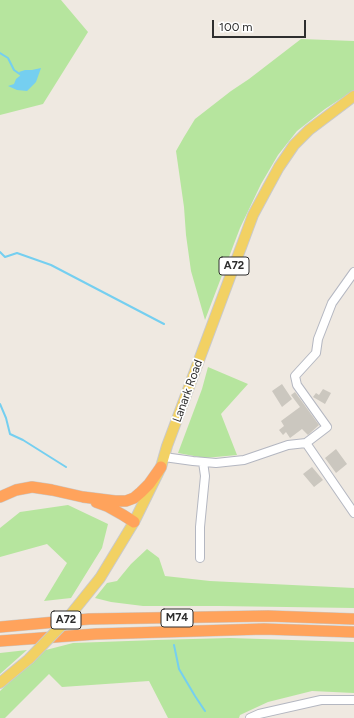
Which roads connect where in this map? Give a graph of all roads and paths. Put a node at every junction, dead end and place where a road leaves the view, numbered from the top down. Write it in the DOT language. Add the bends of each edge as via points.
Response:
graph roads {
  1 [pos="354,96"];
  2 [pos="354,272"];
  3 [pos="306,443"];
  4 [pos="162,462"];
  5 [pos="203,462"];
  6 [pos="82,496"];
  7 [pos="0,497"];
  8 [pos="354,513"];
  9 [pos="134,522"];
  10 [pos="200,558"];
  11 [pos="354,619"];
  12 [pos="0,627"];
  13 [pos="354,632"];
  14 [pos="0,641"];
  15 [pos="2,682"];
  16 [pos="354,700"];
  17 [pos="250,718"];
  1 -- 4 [label="main road, Lanark Road / A72" via="309,130 294,145 279,166 253,215"];
  2 -- 3 [label="street" via="332,303 318,339 316,353 295,376 297,385 327,427"];
  3 -- 5 [label="street" via="288,445 244,460"];
  3 -- 8 [label="street"];
  4 -- 5 [label="street"];
  4 -- 6 [label="highway" via="149,484 134,498 115,501"];
  4 -- 9 [label="main road, Lanark Road / A72"];
  5 -- 10 [label="street" via="205,476"];
  6 -- 7 [label="highway" via="32,487"];
  6 -- 9 [label="highway" via="107,506"];
  9 -- 15 [label="main road, Lanark Road / A72, bridge" via="100,578 63,624"];
  11 -- 12 [label="highway, M74" via="268,616 97,619"];
  13 -- 14 [label="highway, M74" via="264,629 96,634"];
  16 -- 17 [label="street" via="321,700"];
}
